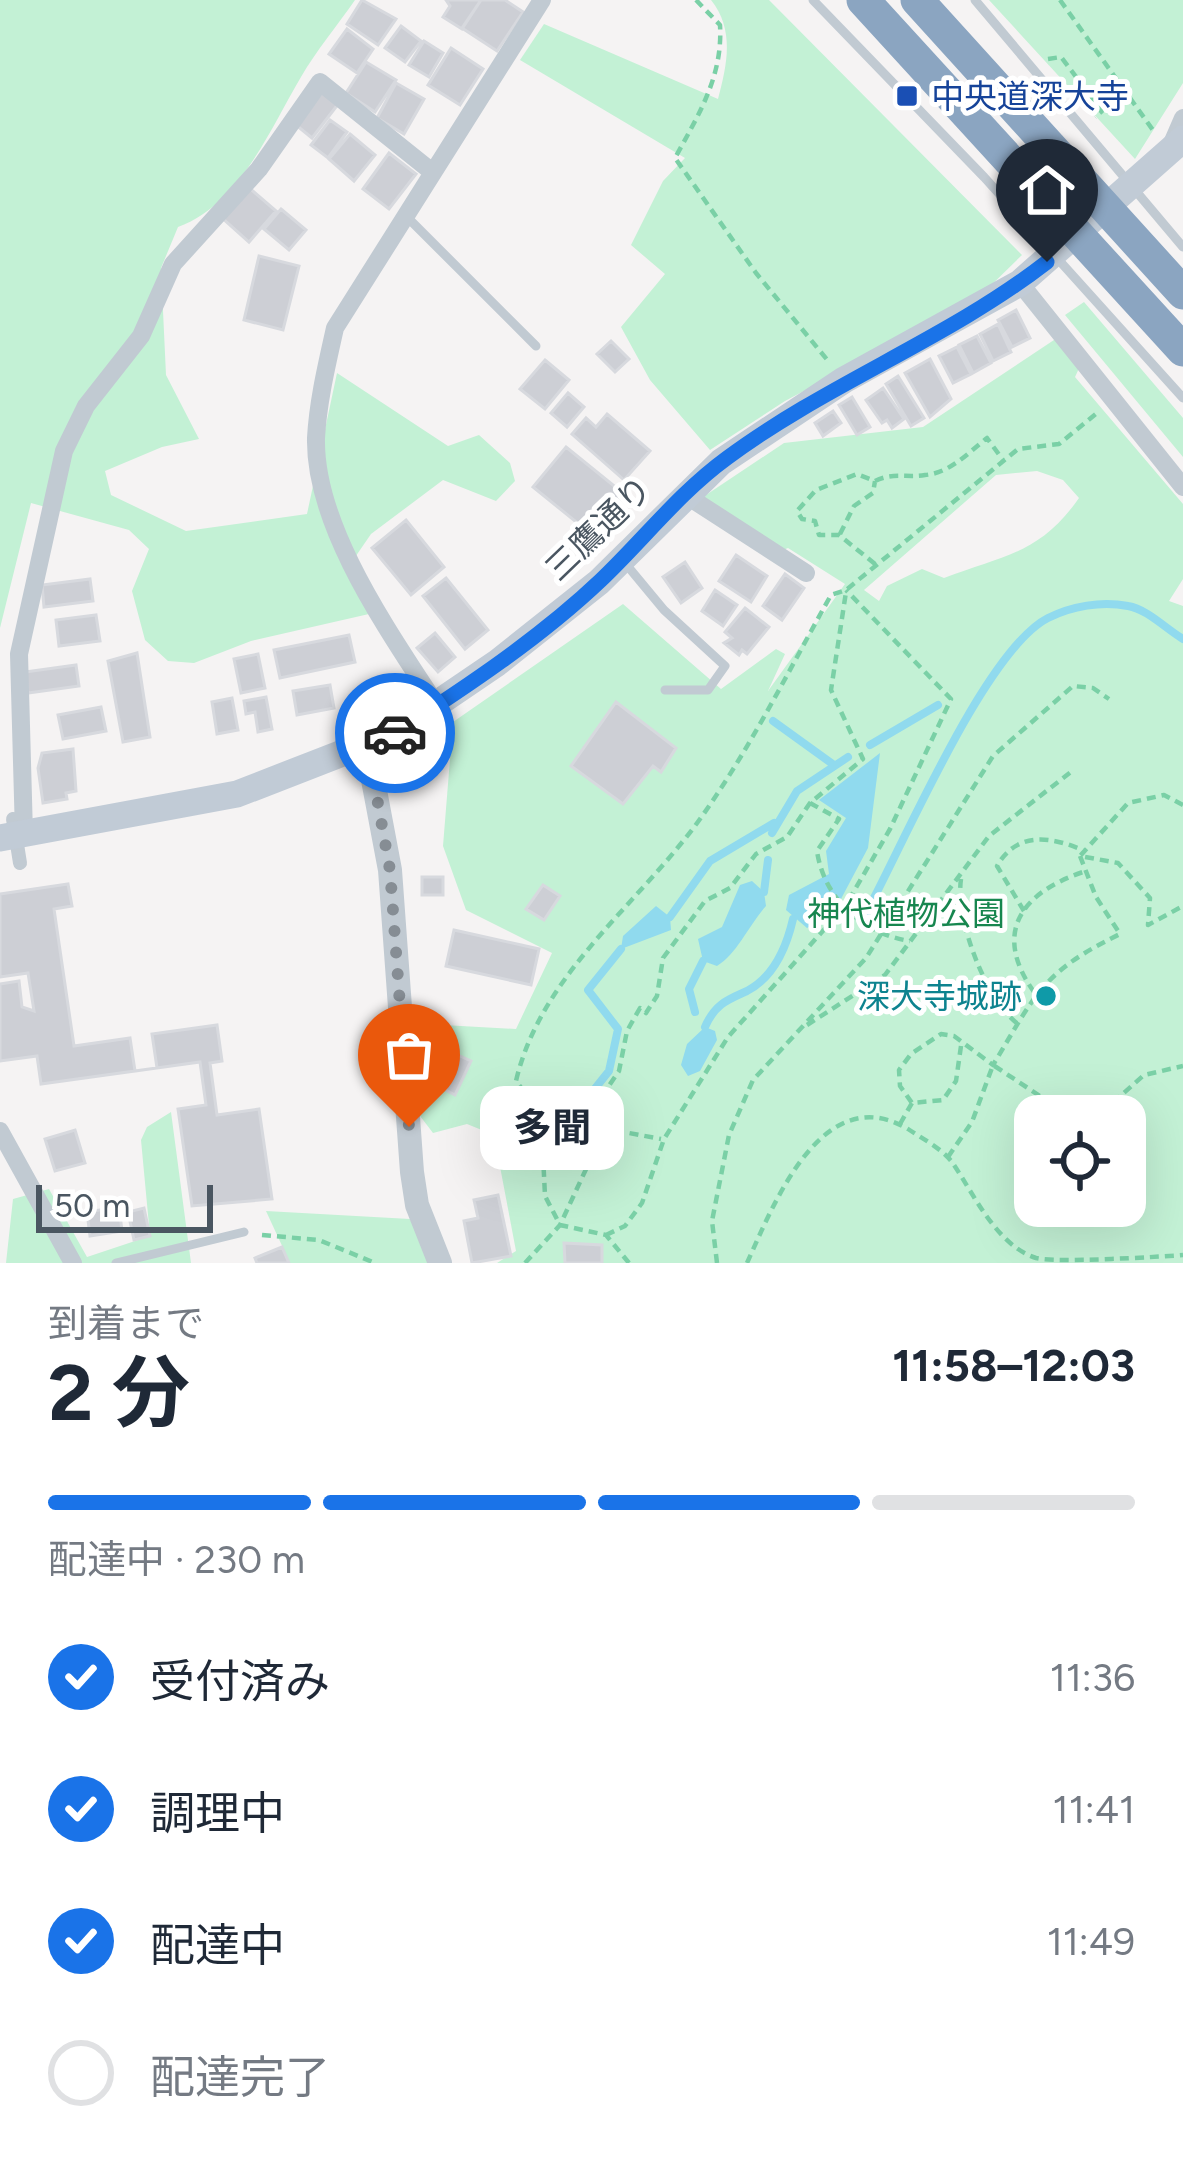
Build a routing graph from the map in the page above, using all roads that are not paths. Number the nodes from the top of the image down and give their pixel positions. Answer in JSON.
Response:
{"nodes":[{"id":1,"x":542,"y":0,"type":"edge"},
{"id":2,"x":813,"y":0,"type":"edge"},
{"id":3,"x":863,"y":0,"type":"edge"},
{"id":4,"x":917,"y":0,"type":"edge"},
{"id":5,"x":976,"y":0,"type":"edge"},
{"id":6,"x":1183,"y":118,"type":"edge"},
{"id":7,"x":1176,"y":145,"type":"edge"},
{"id":8,"x":997,"y":165,"type":"junction"},
{"id":9,"x":431,"y":171,"type":"junction"},
{"id":10,"x":405,"y":215,"type":"junction"},
{"id":11,"x":1173,"y":251,"type":"edge"},
{"id":12,"x":1020,"y":283,"type":"junction"},
{"id":13,"x":1183,"y":293,"type":"edge"},
{"id":14,"x":1117,"y":298,"type":"junction"},
{"id":15,"x":536,"y":346,"type":"dead end"},
{"id":16,"x":1183,"y":350,"type":"edge"},
{"id":17,"x":1183,"y":398,"type":"edge"},
{"id":18,"x":1183,"y":487,"type":"edge"},
{"id":19,"x":684,"y":494,"type":"junction"},
{"id":20,"x":622,"y":558,"type":"junction"},
{"id":21,"x":806,"y":573,"type":"dead end"},
{"id":22,"x":665,"y":690,"type":"dead end"},
{"id":23,"x":437,"y":706,"type":"junction"},
{"id":24,"x":368,"y":748,"type":"junction"},
{"id":25,"x":12,"y":831,"type":"edge"},
{"id":26,"x":20,"y":862,"type":"dead end"},
{"id":27,"x":0,"y":1131,"type":"edge"},
{"id":28,"x":244,"y":1232,"type":"road end"},
{"id":29,"x":73,"y":1263,"type":"edge"},
{"id":30,"x":116,"y":1263,"type":"edge"},
{"id":31,"x":440,"y":1263,"type":"edge"}],
"edges":[{"from":1,"to":9,"type":"street"},
{"from":2,"to":8,"type":"lane"},
{"from":3,"to":8,"type":"highway"},
{"from":4,"to":11,"type":"highway"},
{"from":5,"to":11,"type":"lane"},
{"from":6,"to":7,"type":"street"},
{"from":7,"to":12,"type":"main road","name":"三鷹通り"},
{"from":8,"to":14,"type":"highway"},
{"from":9,"to":10,"type":"street"},
{"from":9,"to":25,"type":"street"},
{"from":10,"to":15,"type":"lane"},
{"from":10,"to":23,"type":"street"},
{"from":11,"to":13,"type":"highway"},
{"from":12,"to":18,"type":"street"},
{"from":12,"to":19,"type":"main road","name":"三鷹通り"},
{"from":14,"to":16,"type":"highway"},
{"from":14,"to":17,"type":"lane"},
{"from":19,"to":20,"type":"main road","name":"三鷹通り"},
{"from":19,"to":21,"type":"street"},
{"from":20,"to":22,"type":"lane"},
{"from":20,"to":23,"type":"main road","name":"三鷹通り"},
{"from":23,"to":24,"type":"main road","name":"三鷹通り"},
{"from":24,"to":25,"type":"main road","name":"三鷹通り"},
{"from":24,"to":31,"type":"street"},
{"from":25,"to":26,"type":"street"},
{"from":27,"to":29,"type":"street"},
{"from":28,"to":30,"type":"lane"}]}
